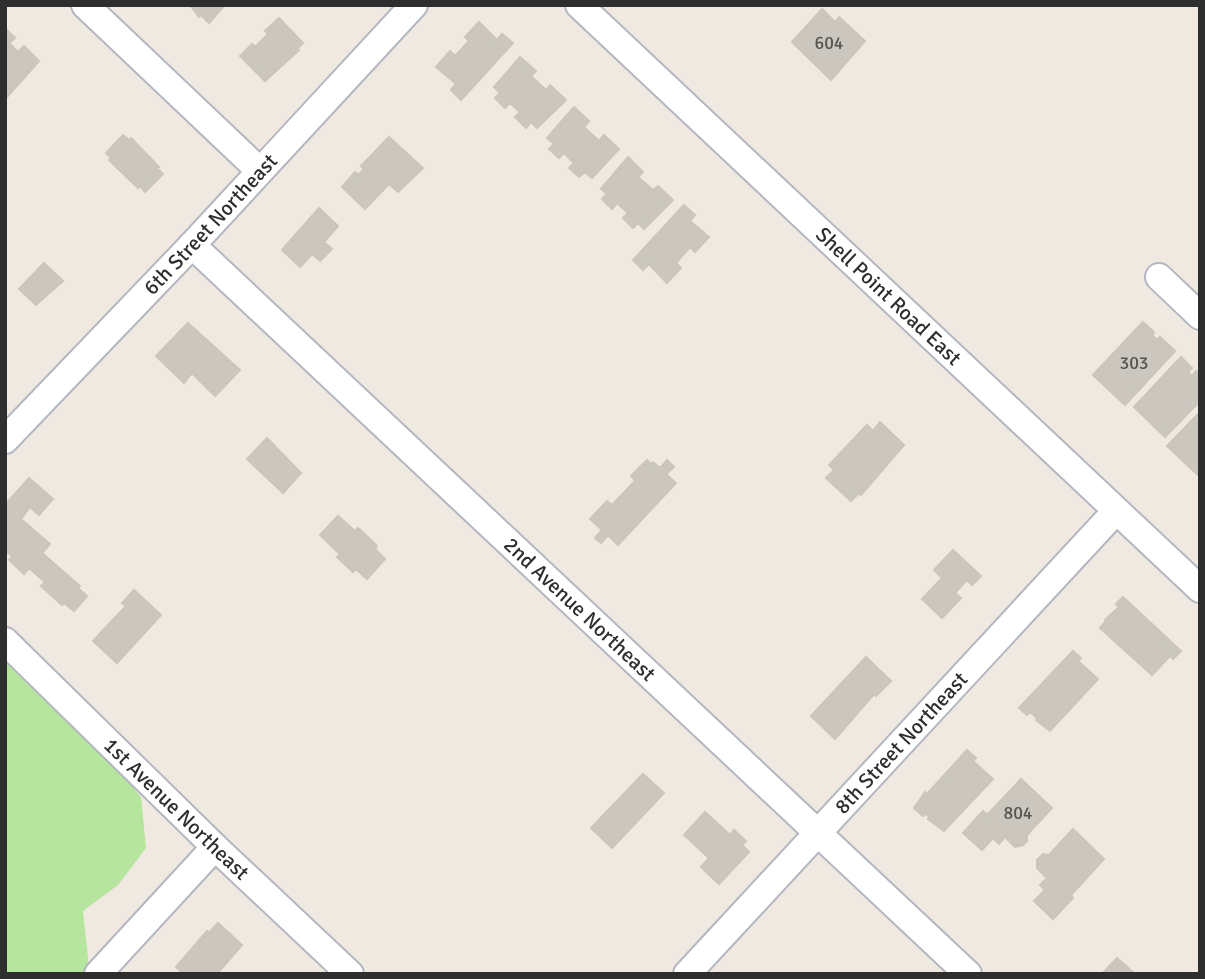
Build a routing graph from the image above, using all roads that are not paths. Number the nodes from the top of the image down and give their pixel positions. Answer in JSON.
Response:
{"nodes":[{"id":1,"x":85,"y":5,"type":"edge"},
{"id":2,"x":414,"y":5,"type":"edge"},
{"id":3,"x":579,"y":5,"type":"edge"},
{"id":4,"x":260,"y":171,"type":"junction"},
{"id":5,"x":192,"y":245,"type":"junction"},
{"id":6,"x":1159,"y":277,"type":"dead end"},
{"id":7,"x":1200,"y":316,"type":"edge"},
{"id":8,"x":5,"y":440,"type":"edge"},
{"id":9,"x":1116,"y":511,"type":"junction"},
{"id":10,"x":1200,"y":589,"type":"edge"},
{"id":11,"x":5,"y":641,"type":"edge"},
{"id":12,"x":818,"y":833,"type":"junction"},
{"id":13,"x":215,"y":847,"type":"junction"},
{"id":14,"x":98,"y":974,"type":"edge"},
{"id":15,"x":350,"y":974,"type":"edge"},
{"id":16,"x":687,"y":974,"type":"edge"},
{"id":17,"x":968,"y":974,"type":"edge"}],
"edges":[{"from":1,"to":4,"type":"street"},
{"from":2,"to":4,"type":"street","name":"6th Street Northeast"},
{"from":3,"to":9,"type":"street","name":"Shell Point Road East"},
{"from":4,"to":5,"type":"street","name":"6th Street Northeast"},
{"from":5,"to":8,"type":"street","name":"6th Street Northeast"},
{"from":5,"to":12,"type":"street","name":"2nd Avenue Northeast"},
{"from":6,"to":7,"type":"street"},
{"from":9,"to":10,"type":"street","name":"Shell Point Road East"},
{"from":9,"to":12,"type":"street","name":"8th Street Northeast"},
{"from":11,"to":13,"type":"street","name":"1st Avenue Northeast"},
{"from":12,"to":16,"type":"street","name":"8th Street Northeast"},
{"from":12,"to":17,"type":"street","name":"2nd Avenue Northeast"},
{"from":13,"to":14,"type":"street"},
{"from":13,"to":15,"type":"street","name":"1st Avenue Northeast"}]}
